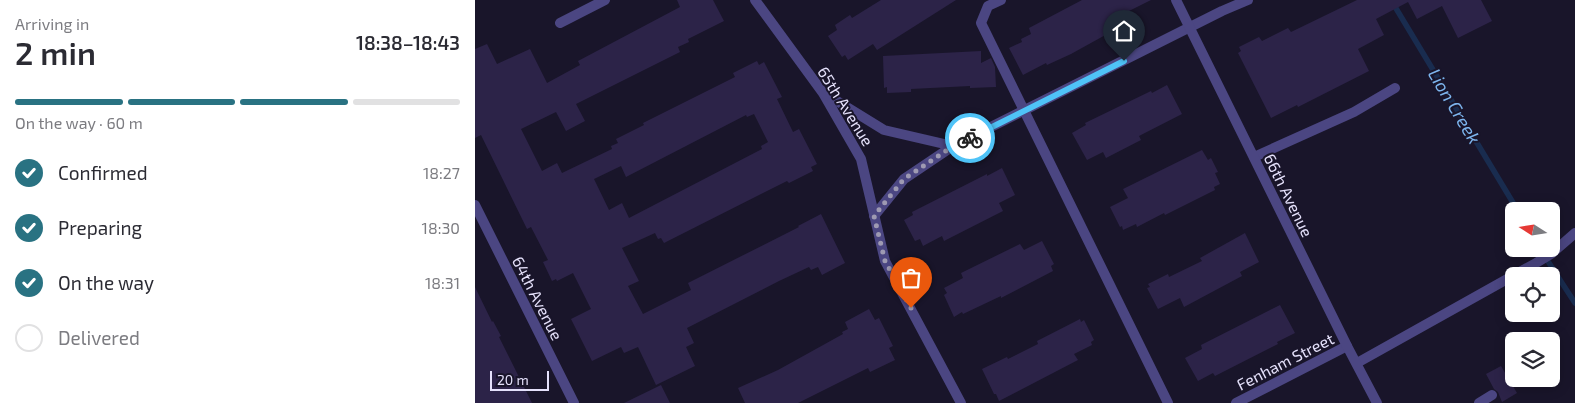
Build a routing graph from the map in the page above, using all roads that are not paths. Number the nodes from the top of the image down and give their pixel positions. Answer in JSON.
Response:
{"nodes":[{"id":1,"x":605,"y":0,"type":"edge"},
{"id":2,"x":755,"y":0,"type":"edge"},
{"id":3,"x":1001,"y":0,"type":"edge"},
{"id":4,"x":1176,"y":0,"type":"edge"},
{"id":5,"x":1248,"y":0,"type":"edge"},
{"id":6,"x":560,"y":24,"type":"dead end"},
{"id":7,"x":1190,"y":28,"type":"junction"},
{"id":8,"x":1395,"y":88,"type":"dead end"},
{"id":9,"x":823,"y":93,"type":"junction"},
{"id":10,"x":1025,"y":110,"type":"junction"},
{"id":11,"x":953,"y":146,"type":"junction"},
{"id":12,"x":1254,"y":157,"type":"junction"},
{"id":13,"x":475,"y":206,"type":"edge"},
{"id":14,"x":874,"y":216,"type":"junction"},
{"id":15,"x":1575,"y":233,"type":"edge"},
{"id":16,"x":1347,"y":346,"type":"junction"},
{"id":17,"x":1357,"y":363,"type":"junction"},
{"id":18,"x":1492,"y":395,"type":"dead end"},
{"id":19,"x":574,"y":403,"type":"edge"},
{"id":20,"x":961,"y":403,"type":"edge"},
{"id":21,"x":1168,"y":403,"type":"edge"},
{"id":22,"x":1236,"y":403,"type":"edge"},
{"id":23,"x":1377,"y":403,"type":"edge"},
{"id":24,"x":1479,"y":403,"type":"edge"}],
"edges":[{"from":1,"to":6,"type":"street"},
{"from":2,"to":9,"type":"street","name":"65th Avenue"},
{"from":3,"to":10,"type":"street"},
{"from":4,"to":7,"type":"street","name":"66th Avenue"},
{"from":5,"to":7,"type":"street"},
{"from":7,"to":10,"type":"street"},
{"from":7,"to":12,"type":"street","name":"66th Avenue"},
{"from":8,"to":12,"type":"street"},
{"from":9,"to":11,"type":"street"},
{"from":9,"to":14,"type":"street","name":"65th Avenue"},
{"from":10,"to":11,"type":"street"},
{"from":10,"to":21,"type":"street"},
{"from":11,"to":14,"type":"street"},
{"from":12,"to":16,"type":"street","name":"66th Avenue"},
{"from":13,"to":19,"type":"street","name":"64th Avenue"},
{"from":14,"to":20,"type":"street","name":"65th Avenue"},
{"from":15,"to":17,"type":"street"},
{"from":16,"to":17,"type":"street","name":"66th Avenue"},
{"from":16,"to":22,"type":"street","name":"Fenham Street"},
{"from":17,"to":23,"type":"street","name":"66th Avenue"},
{"from":18,"to":24,"type":"street"}]}
